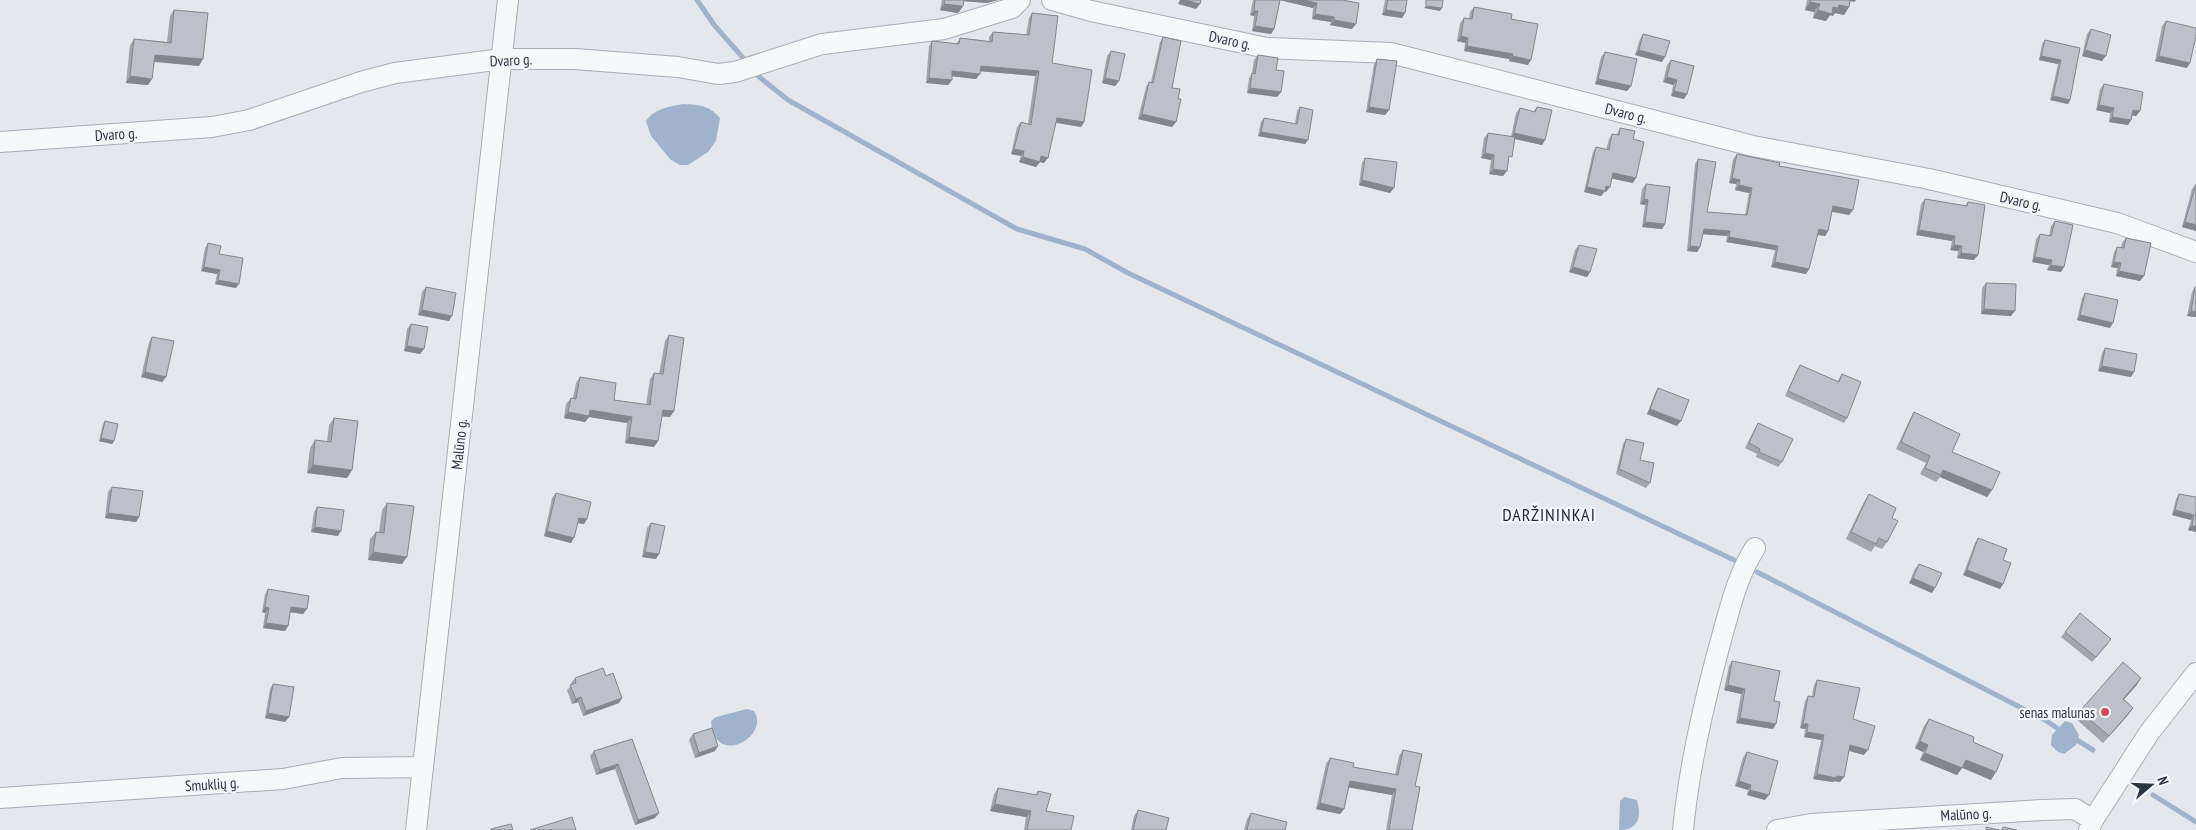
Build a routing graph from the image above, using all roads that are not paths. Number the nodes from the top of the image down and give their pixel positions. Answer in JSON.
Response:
{"nodes":[{"id":1,"x":508,"y":0,"type":"edge"},
{"id":2,"x":1020,"y":0,"type":"edge"},
{"id":3,"x":1052,"y":0,"type":"edge"},
{"id":4,"x":502,"y":59,"type":"junction"},
{"id":5,"x":0,"y":142,"type":"edge"},
{"id":6,"x":2196,"y":252,"type":"edge"},
{"id":7,"x":1755,"y":548,"type":"dead end"},
{"id":8,"x":2196,"y":674,"type":"edge"},
{"id":9,"x":423,"y":766,"type":"junction"},
{"id":10,"x":0,"y":798,"type":"edge"},
{"id":11,"x":2091,"y":825,"type":"edge"},
{"id":12,"x":416,"y":830,"type":"edge"},
{"id":13,"x":1683,"y":830,"type":"edge"},
{"id":14,"x":1778,"y":830,"type":"edge"}],
"edges":[{"from":1,"to":4,"type":"street","name":"Malūno g."},
{"from":2,"to":4,"type":"street","name":"Dvaro g."},
{"from":3,"to":6,"type":"street","name":"Dvaro g."},
{"from":4,"to":5,"type":"street","name":"Dvaro g."},
{"from":4,"to":9,"type":"street","name":"Malūno g."},
{"from":7,"to":13,"type":"street"},
{"from":8,"to":11,"type":"street"},
{"from":9,"to":10,"type":"street","name":"Smuklių g."},
{"from":9,"to":12,"type":"street","name":"Malūno g."},
{"from":11,"to":14,"type":"street","name":"Malūno g."}]}
